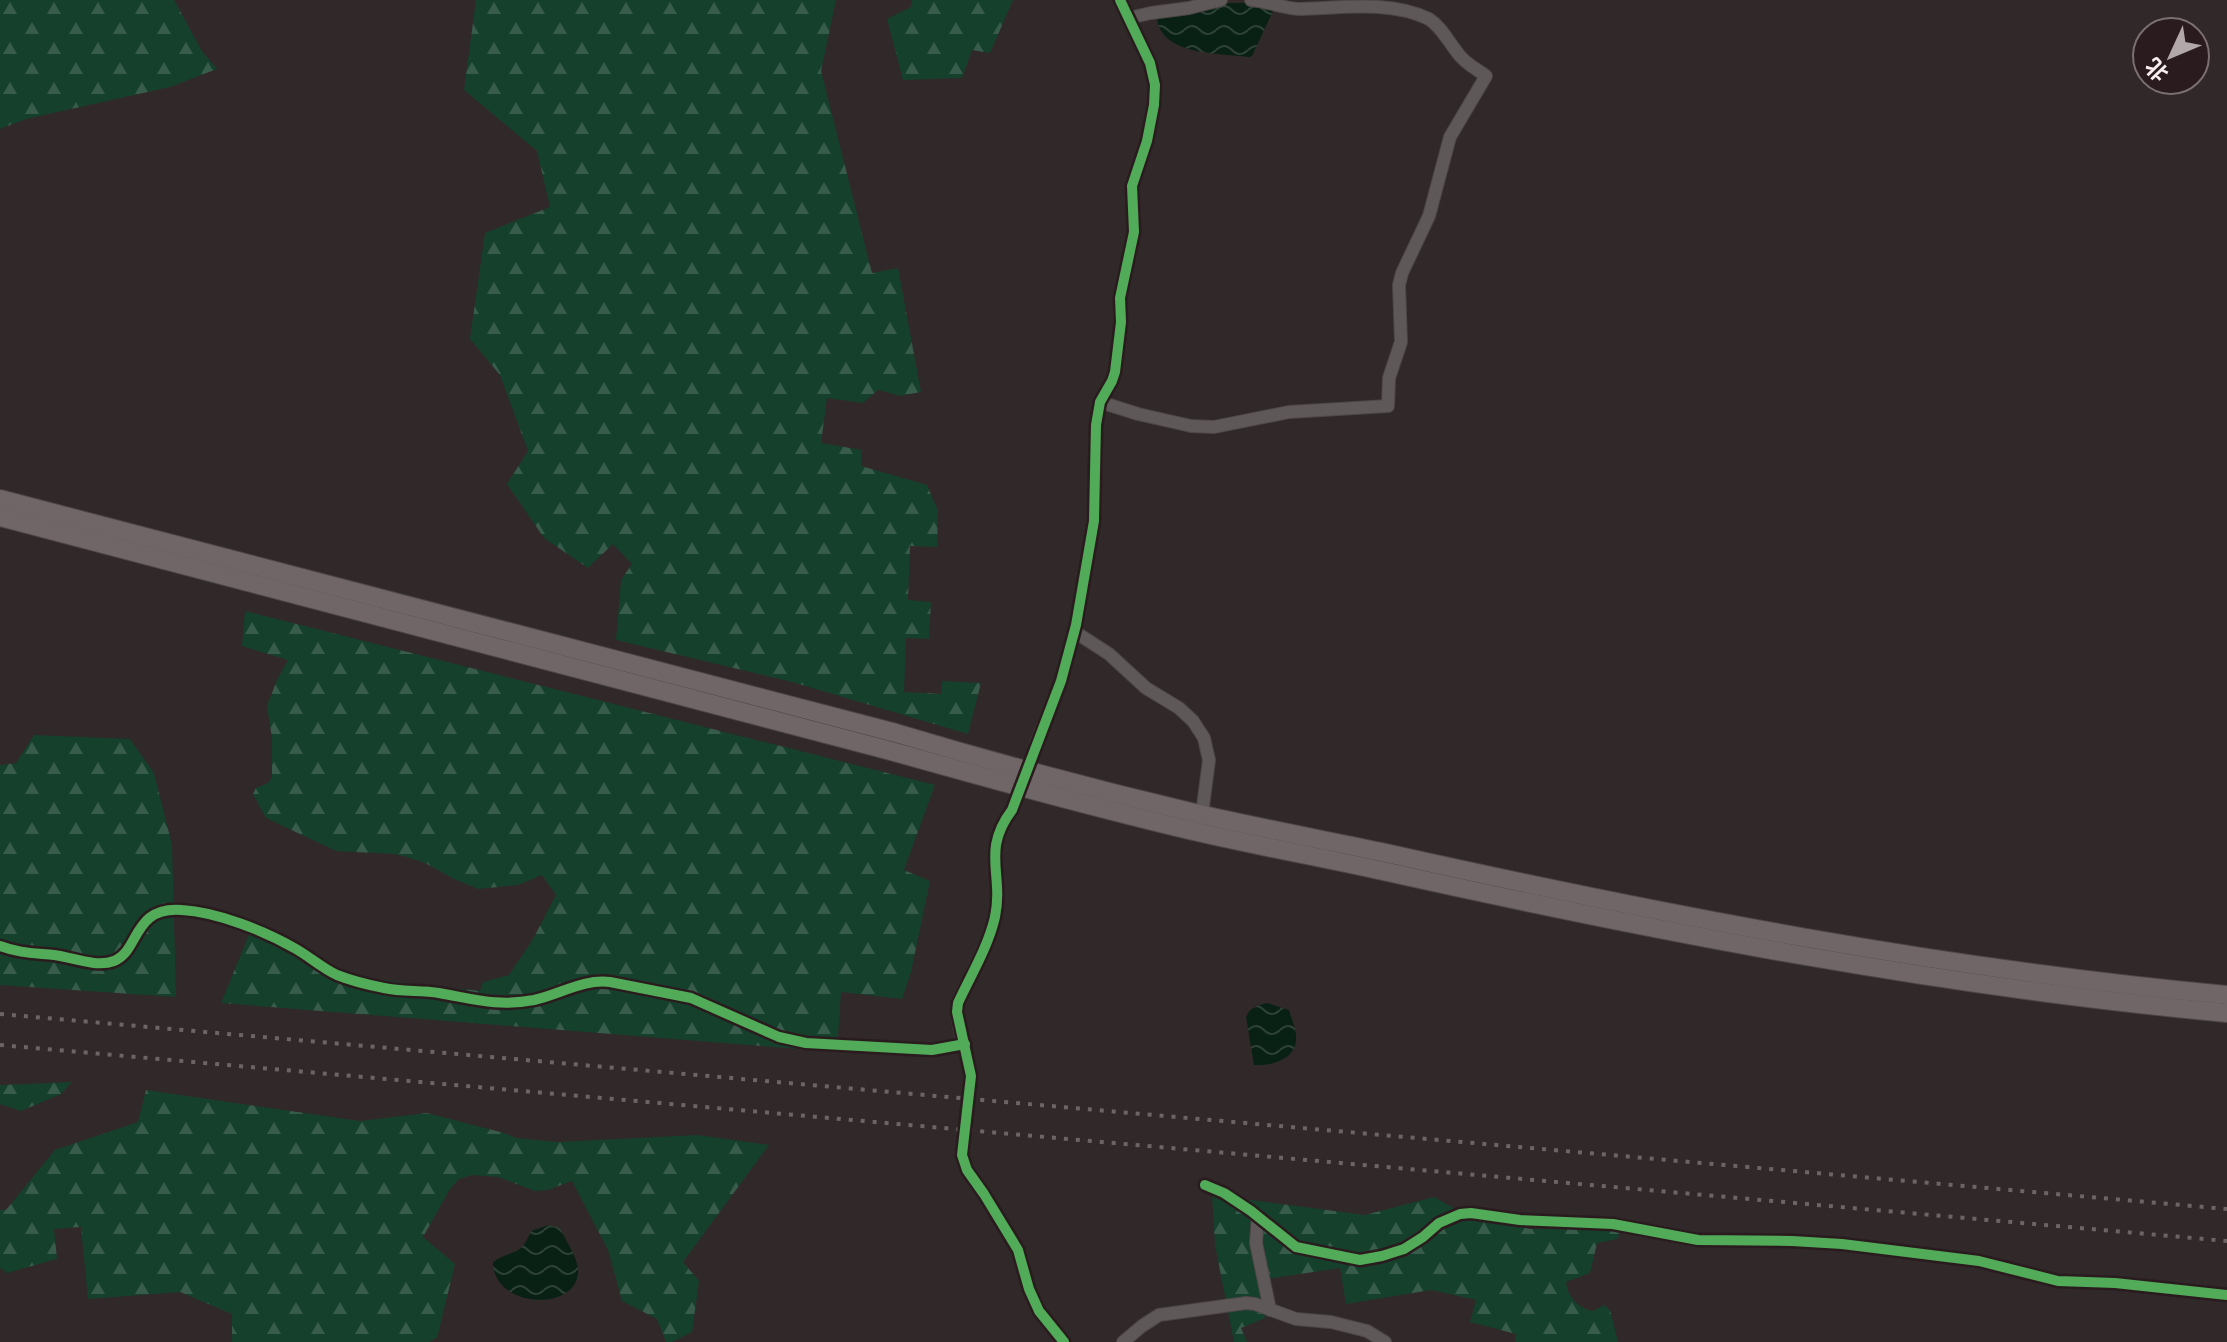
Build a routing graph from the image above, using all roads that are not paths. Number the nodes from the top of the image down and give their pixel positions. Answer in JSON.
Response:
{"nodes":[{"id":1,"x":1120,"y":0,"type":"edge"},
{"id":2,"x":1221,"y":0,"type":"edge"},
{"id":3,"x":1251,"y":0,"type":"edge"},
{"id":4,"x":1129,"y":18,"type":"junction"},
{"id":5,"x":1100,"y":402,"type":"junction"},
{"id":6,"x":0,"y":499,"type":"edge"},
{"id":7,"x":0,"y":517,"type":"edge"},
{"id":8,"x":1075,"y":632,"type":"junction"},
{"id":9,"x":1036,"y":744,"type":"tunnel mouth"},
{"id":10,"x":1012,"y":810,"type":"tunnel mouth"},
{"id":11,"x":1202,"y":814,"type":"junction"},
{"id":12,"x":0,"y":946,"type":"edge"},
{"id":13,"x":2227,"y":995,"type":"edge"},
{"id":14,"x":2227,"y":1013,"type":"edge"},
{"id":15,"x":965,"y":1044,"type":"junction"},
{"id":16,"x":971,"y":1081,"type":"tunnel mouth"},
{"id":17,"x":962,"y":1155,"type":"tunnel mouth"},
{"id":18,"x":1205,"y":1185,"type":"dead end"},
{"id":19,"x":1258,"y":1216,"type":"junction"},
{"id":20,"x":2227,"y":1295,"type":"edge"},
{"id":21,"x":1270,"y":1310,"type":"junction"},
{"id":22,"x":1064,"y":1342,"type":"edge"},
{"id":23,"x":1123,"y":1342,"type":"edge"},
{"id":24,"x":1385,"y":1342,"type":"edge"}],
"edges":[{"from":1,"to":4,"type":"street"},
{"from":2,"to":4,"type":"street"},
{"from":3,"to":5,"type":"street"},
{"from":4,"to":5,"type":"street"},
{"from":5,"to":8,"type":"street"},
{"from":6,"to":11,"type":"main road"},
{"from":7,"to":14,"type":"main road"},
{"from":8,"to":9,"type":"street"},
{"from":8,"to":11,"type":"street"},
{"from":10,"to":15,"type":"street"},
{"from":11,"to":13,"type":"main road"},
{"from":12,"to":15,"type":"street"},
{"from":15,"to":16,"type":"street"},
{"from":17,"to":22,"type":"street"},
{"from":18,"to":19,"type":"street"},
{"from":19,"to":20,"type":"street"},
{"from":19,"to":21,"type":"street"},
{"from":21,"to":23,"type":"street"},
{"from":21,"to":24,"type":"street"}]}
